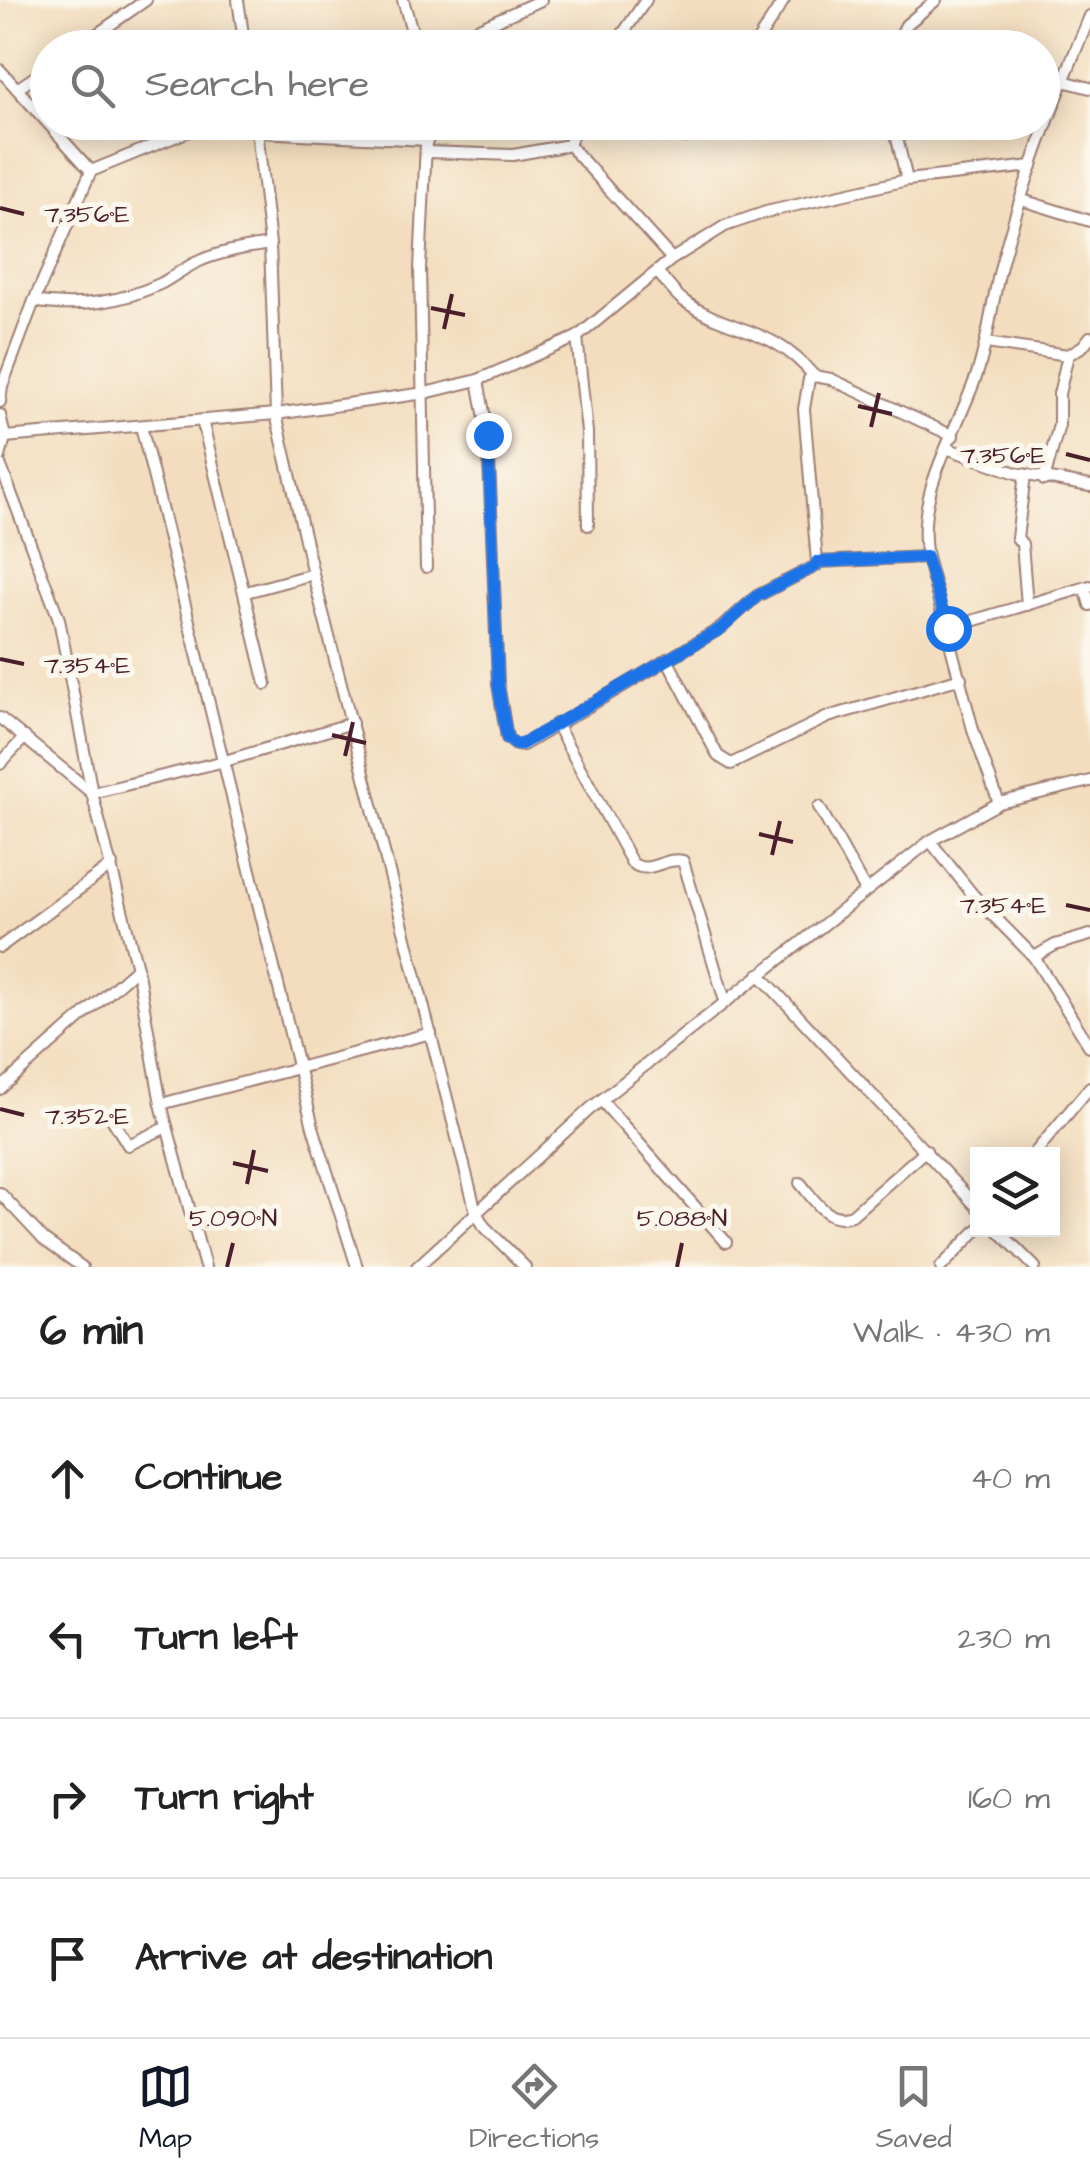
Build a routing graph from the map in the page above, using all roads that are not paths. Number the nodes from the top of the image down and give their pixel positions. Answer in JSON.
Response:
{"nodes":[{"id":1,"x":146,"y":0,"type":"edge"},
{"id":2,"x":238,"y":0,"type":"edge"},
{"id":3,"x":402,"y":0,"type":"edge"},
{"id":4,"x":542,"y":0,"type":"edge"},
{"id":5,"x":646,"y":0,"type":"edge"},
{"id":6,"x":784,"y":0,"type":"edge"},
{"id":7,"x":936,"y":0,"type":"edge"},
{"id":8,"x":1090,"y":16,"type":"edge"},
{"id":9,"x":103,"y":30,"type":"edge"},
{"id":10,"x":242,"y":30,"type":"edge"},
{"id":11,"x":411,"y":30,"type":"edge"},
{"id":12,"x":475,"y":30,"type":"edge"},
{"id":13,"x":625,"y":30,"type":"edge"},
{"id":14,"x":765,"y":30,"type":"edge"},
{"id":15,"x":903,"y":30,"type":"edge"},
{"id":16,"x":0,"y":70,"type":"edge"},
{"id":17,"x":30,"y":80,"type":"edge"},
{"id":18,"x":1063,"y":81,"type":"junction"},
{"id":19,"x":1090,"y":88,"type":"edge"},
{"id":20,"x":16,"y":89,"type":"junction"},
{"id":21,"x":1060,"y":89,"type":"edge"},
{"id":22,"x":30,"y":104,"type":"edge"},
{"id":23,"x":63,"y":140,"type":"edge"},
{"id":24,"x":167,"y":140,"type":"edge"},
{"id":25,"x":258,"y":140,"type":"edge"},
{"id":26,"x":374,"y":140,"type":"edge"},
{"id":27,"x":428,"y":140,"type":"edge"},
{"id":28,"x":571,"y":140,"type":"edge"},
{"id":29,"x":897,"y":140,"type":"edge"},
{"id":30,"x":1041,"y":140,"type":"edge"},
{"id":31,"x":569,"y":145,"type":"junction"},
{"id":32,"x":428,"y":146,"type":"junction"},
{"id":33,"x":1032,"y":166,"type":"junction"},
{"id":34,"x":91,"y":171,"type":"junction"},
{"id":35,"x":907,"y":180,"type":"junction"},
{"id":36,"x":1022,"y":200,"type":"junction"},
{"id":37,"x":1090,"y":221,"type":"edge"},
{"id":38,"x":270,"y":244,"type":"junction"},
{"id":39,"x":672,"y":259,"type":"junction"},
{"id":40,"x":658,"y":272,"type":"junction"},
{"id":41,"x":34,"y":300,"type":"junction"},
{"id":42,"x":577,"y":337,"type":"junction"},
{"id":43,"x":1090,"y":337,"type":"edge"},
{"id":44,"x":986,"y":343,"type":"junction"},
{"id":45,"x":1068,"y":354,"type":"junction"},
{"id":46,"x":814,"y":376,"type":"junction"},
{"id":47,"x":478,"y":380,"type":"junction"},
{"id":48,"x":425,"y":392,"type":"junction"},
{"id":49,"x":0,"y":402,"type":"edge"},
{"id":50,"x":276,"y":414,"type":"junction"},
{"id":51,"x":0,"y":416,"type":"edge"},
{"id":52,"x":202,"y":420,"type":"junction"},
{"id":53,"x":141,"y":426,"type":"junction"},
{"id":54,"x":2,"y":436,"type":"edge"},
{"id":55,"x":953,"y":436,"type":"junction"},
{"id":56,"x":946,"y":448,"type":"junction"},
{"id":57,"x":0,"y":461,"type":"edge"},
{"id":58,"x":1025,"y":475,"type":"junction"},
{"id":59,"x":1044,"y":480,"type":"junction"},
{"id":60,"x":1090,"y":486,"type":"edge"},
{"id":61,"x":588,"y":525,"type":"dead end"},
{"id":62,"x":926,"y":557,"type":"junction"},
{"id":63,"x":817,"y":562,"type":"junction"},
{"id":64,"x":426,"y":567,"type":"dead end"},
{"id":65,"x":313,"y":574,"type":"junction"},
{"id":66,"x":1088,"y":587,"type":"edge"},
{"id":67,"x":246,"y":592,"type":"junction"},
{"id":68,"x":1028,"y":604,"type":"junction"},
{"id":69,"x":1090,"y":605,"type":"edge"},
{"id":70,"x":948,"y":628,"type":"junction"},
{"id":71,"x":667,"y":659,"type":"junction"},
{"id":72,"x":961,"y":678,"type":"junction"},
{"id":73,"x":266,"y":684,"type":"dead end"},
{"id":74,"x":0,"y":718,"type":"edge"},
{"id":75,"x":352,"y":723,"type":"junction"},
{"id":76,"x":556,"y":724,"type":"junction"},
{"id":77,"x":24,"y":737,"type":"junction"},
{"id":78,"x":225,"y":760,"type":"junction"},
{"id":79,"x":0,"y":764,"type":"edge"},
{"id":80,"x":1090,"y":780,"type":"edge"},
{"id":81,"x":92,"y":793,"type":"junction"},
{"id":82,"x":999,"y":802,"type":"junction"},
{"id":83,"x":820,"y":806,"type":"dead end"},
{"id":84,"x":930,"y":841,"type":"junction"},
{"id":85,"x":112,"y":864,"type":"junction"},
{"id":86,"x":866,"y":891,"type":"junction"},
{"id":87,"x":1090,"y":935,"type":"edge"},
{"id":88,"x":0,"y":947,"type":"edge"},
{"id":89,"x":1034,"y":957,"type":"junction"},
{"id":90,"x":136,"y":968,"type":"junction"},
{"id":91,"x":759,"y":974,"type":"junction"},
{"id":92,"x":725,"y":1001,"type":"junction"},
{"id":93,"x":431,"y":1032,"type":"junction"},
{"id":94,"x":1090,"y":1047,"type":"edge"},
{"id":95,"x":300,"y":1067,"type":"junction"},
{"id":96,"x":1090,"y":1088,"type":"edge"},
{"id":97,"x":0,"y":1090,"type":"edge"},
{"id":98,"x":601,"y":1100,"type":"junction"},
{"id":99,"x":161,"y":1104,"type":"junction"},
{"id":100,"x":112,"y":1119,"type":"dead end"},
{"id":101,"x":168,"y":1127,"type":"junction"},
{"id":102,"x":1040,"y":1147,"type":"edge"},
{"id":103,"x":926,"y":1150,"type":"junction"},
{"id":104,"x":800,"y":1183,"type":"dead end"},
{"id":105,"x":0,"y":1194,"type":"edge"},
{"id":106,"x":970,"y":1199,"type":"edge"},
{"id":107,"x":476,"y":1212,"type":"junction"},
{"id":108,"x":970,"y":1237,"type":"edge"},
{"id":109,"x":1005,"y":1237,"type":"edge"},
{"id":110,"x":726,"y":1242,"type":"dead end"},
{"id":111,"x":82,"y":1267,"type":"edge"},
{"id":112,"x":205,"y":1267,"type":"edge"},
{"id":113,"x":357,"y":1267,"type":"edge"},
{"id":114,"x":417,"y":1267,"type":"edge"},
{"id":115,"x":526,"y":1267,"type":"edge"},
{"id":116,"x":941,"y":1267,"type":"edge"},
{"id":117,"x":1035,"y":1267,"type":"edge"}],
"edges":[{"from":1,"to":9,"type":"street"},
{"from":2,"to":10,"type":"street"},
{"from":3,"to":11,"type":"street"},
{"from":4,"to":12,"type":"street"},
{"from":5,"to":13,"type":"street"},
{"from":6,"to":14,"type":"street"},
{"from":7,"to":15,"type":"street"},
{"from":8,"to":18,"type":"street"},
{"from":16,"to":20,"type":"street"},
{"from":17,"to":20,"type":"street"},
{"from":18,"to":19,"type":"street"},
{"from":18,"to":21,"type":"street"},
{"from":20,"to":22,"type":"street"},
{"from":23,"to":34,"type":"street"},
{"from":24,"to":34,"type":"street"},
{"from":25,"to":38,"type":"street"},
{"from":26,"to":32,"type":"street"},
{"from":27,"to":32,"type":"street"},
{"from":28,"to":31,"type":"street"},
{"from":29,"to":35,"type":"street"},
{"from":30,"to":33,"type":"street"},
{"from":31,"to":32,"type":"street"},
{"from":31,"to":39,"type":"street"},
{"from":32,"to":48,"type":"street"},
{"from":33,"to":35,"type":"street"},
{"from":33,"to":36,"type":"street"},
{"from":34,"to":41,"type":"street"},
{"from":35,"to":39,"type":"street"},
{"from":36,"to":37,"type":"street"},
{"from":36,"to":44,"type":"street"},
{"from":38,"to":41,"type":"street"},
{"from":38,"to":50,"type":"street"},
{"from":39,"to":40,"type":"street"},
{"from":40,"to":42,"type":"street"},
{"from":40,"to":46,"type":"street"},
{"from":41,"to":49,"type":"street"},
{"from":42,"to":47,"type":"street"},
{"from":42,"to":61,"type":"street"},
{"from":43,"to":45,"type":"street"},
{"from":44,"to":45,"type":"street"},
{"from":44,"to":55,"type":"street"},
{"from":45,"to":59,"type":"street"},
{"from":46,"to":55,"type":"street"},
{"from":46,"to":63,"type":"street"},
{"from":47,"to":48,"type":"street"},
{"from":47,"to":76,"type":"street"},
{"from":48,"to":50,"type":"street"},
{"from":48,"to":64,"type":"street"},
{"from":50,"to":52,"type":"street"},
{"from":50,"to":65,"type":"street"},
{"from":51,"to":54,"type":"street"},
{"from":52,"to":53,"type":"street"},
{"from":52,"to":67,"type":"street"},
{"from":53,"to":54,"type":"street"},
{"from":53,"to":78,"type":"street"},
{"from":54,"to":57,"type":"street"},
{"from":55,"to":56,"type":"street"},
{"from":56,"to":58,"type":"street"},
{"from":56,"to":62,"type":"street"},
{"from":57,"to":81,"type":"street"},
{"from":58,"to":59,"type":"street"},
{"from":58,"to":68,"type":"street"},
{"from":59,"to":60,"type":"street"},
{"from":62,"to":63,"type":"street"},
{"from":62,"to":70,"type":"street"},
{"from":63,"to":71,"type":"street"},
{"from":65,"to":67,"type":"street"},
{"from":65,"to":75,"type":"street"},
{"from":66,"to":68,"type":"street"},
{"from":66,"to":69,"type":"street"},
{"from":67,"to":73,"type":"street"},
{"from":68,"to":70,"type":"street"},
{"from":70,"to":72,"type":"street"},
{"from":71,"to":72,"type":"street"},
{"from":71,"to":76,"type":"street"},
{"from":72,"to":82,"type":"street"},
{"from":74,"to":77,"type":"street"},
{"from":75,"to":78,"type":"street"},
{"from":75,"to":93,"type":"street"},
{"from":76,"to":92,"type":"street"},
{"from":77,"to":79,"type":"street"},
{"from":77,"to":81,"type":"street"},
{"from":78,"to":81,"type":"street"},
{"from":78,"to":95,"type":"street"},
{"from":80,"to":82,"type":"street"},
{"from":81,"to":85,"type":"street"},
{"from":82,"to":84,"type":"street"},
{"from":83,"to":86,"type":"street"},
{"from":84,"to":86,"type":"street"},
{"from":84,"to":89,"type":"street"},
{"from":85,"to":88,"type":"street"},
{"from":85,"to":90,"type":"street"},
{"from":86,"to":91,"type":"street"},
{"from":87,"to":89,"type":"street"},
{"from":89,"to":94,"type":"street"},
{"from":90,"to":97,"type":"street"},
{"from":90,"to":99,"type":"street"},
{"from":91,"to":92,"type":"street"},
{"from":91,"to":103,"type":"street"},
{"from":92,"to":98,"type":"street"},
{"from":93,"to":95,"type":"street"},
{"from":93,"to":107,"type":"street"},
{"from":95,"to":99,"type":"street"},
{"from":95,"to":113,"type":"street"},
{"from":96,"to":102,"type":"street"},
{"from":98,"to":107,"type":"street"},
{"from":98,"to":110,"type":"street"},
{"from":99,"to":101,"type":"street"},
{"from":100,"to":101,"type":"street"},
{"from":101,"to":112,"type":"street"},
{"from":103,"to":104,"type":"street"},
{"from":103,"to":106,"type":"street"},
{"from":105,"to":111,"type":"street"},
{"from":107,"to":114,"type":"street"},
{"from":107,"to":115,"type":"street"},
{"from":108,"to":116,"type":"street"},
{"from":109,"to":117,"type":"street"}]}
